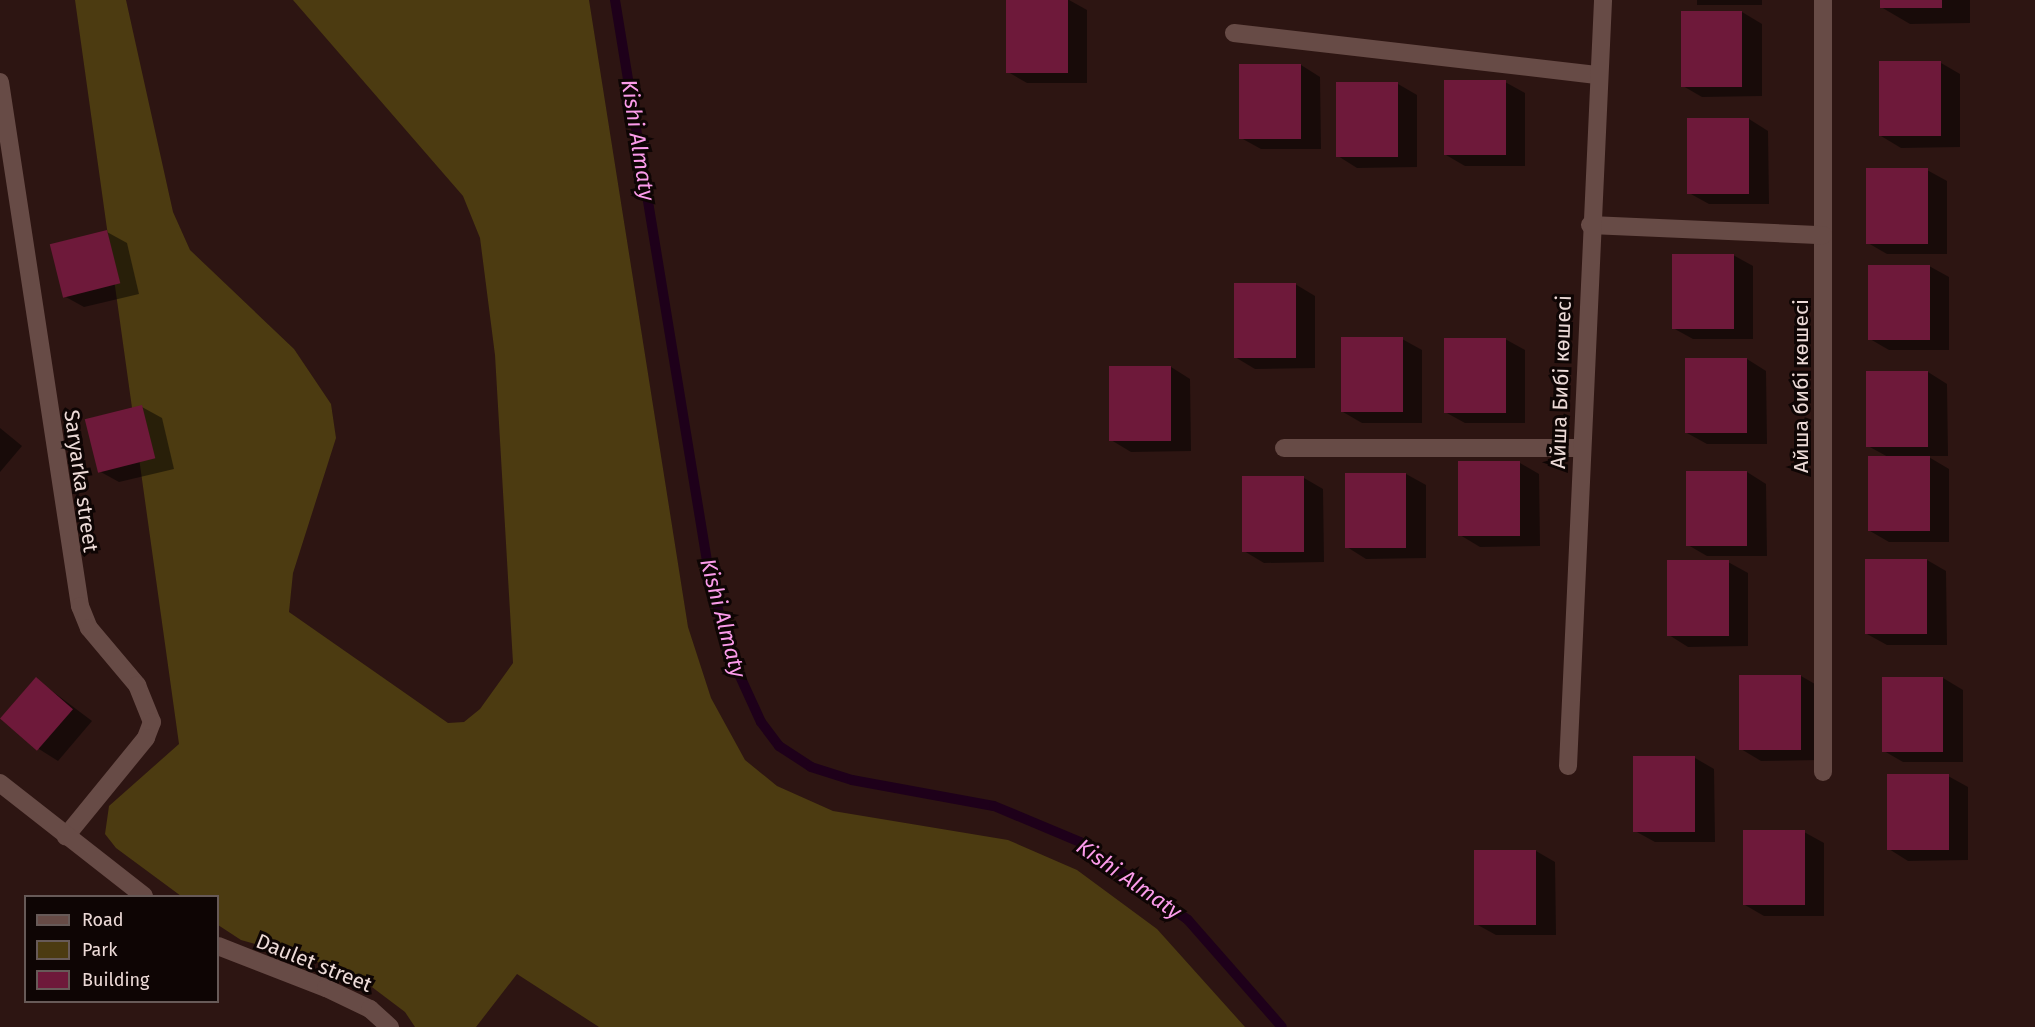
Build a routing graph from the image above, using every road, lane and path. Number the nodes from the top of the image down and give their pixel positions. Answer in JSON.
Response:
{"nodes":[{"id":1,"x":1603,"y":0,"type":"edge"},
{"id":2,"x":1823,"y":0,"type":"edge"},
{"id":3,"x":1234,"y":33,"type":"dead end"},
{"id":4,"x":1597,"y":75,"type":"junction"},
{"id":5,"x":0,"y":82,"type":"edge"},
{"id":6,"x":1590,"y":225,"type":"junction"},
{"id":7,"x":1823,"y":235,"type":"junction"},
{"id":8,"x":1284,"y":448,"type":"dead end"},
{"id":9,"x":1581,"y":448,"type":"junction"},
{"id":10,"x":1568,"y":766,"type":"dead end"},
{"id":11,"x":1823,"y":772,"type":"dead end"},
{"id":12,"x":0,"y":783,"type":"edge"},
{"id":13,"x":66,"y":836,"type":"junction"},
{"id":14,"x":141,"y":895,"type":"edge"},
{"id":15,"x":219,"y":946,"type":"edge"},
{"id":16,"x":390,"y":1027,"type":"edge"}],
"edges":[{"from":1,"to":4,"type":"street","name":"Айша Бибі көшесі"},
{"from":2,"to":7,"type":"street","name":"Айша бибі көшесі"},
{"from":3,"to":4,"type":"street"},
{"from":4,"to":6,"type":"street","name":"Айша Бибі көшесі"},
{"from":5,"to":13,"type":"street","name":"Saryarka street"},
{"from":6,"to":7,"type":"street"},
{"from":6,"to":9,"type":"street","name":"Айша Бибі көшесі"},
{"from":7,"to":11,"type":"street","name":"Айша бибі көшесі"},
{"from":8,"to":9,"type":"street"},
{"from":9,"to":10,"type":"street","name":"Айша Бибі көшесі"},
{"from":12,"to":13,"type":"street"},
{"from":13,"to":14,"type":"street"},
{"from":15,"to":16,"type":"street","name":"Daulet street"}]}
